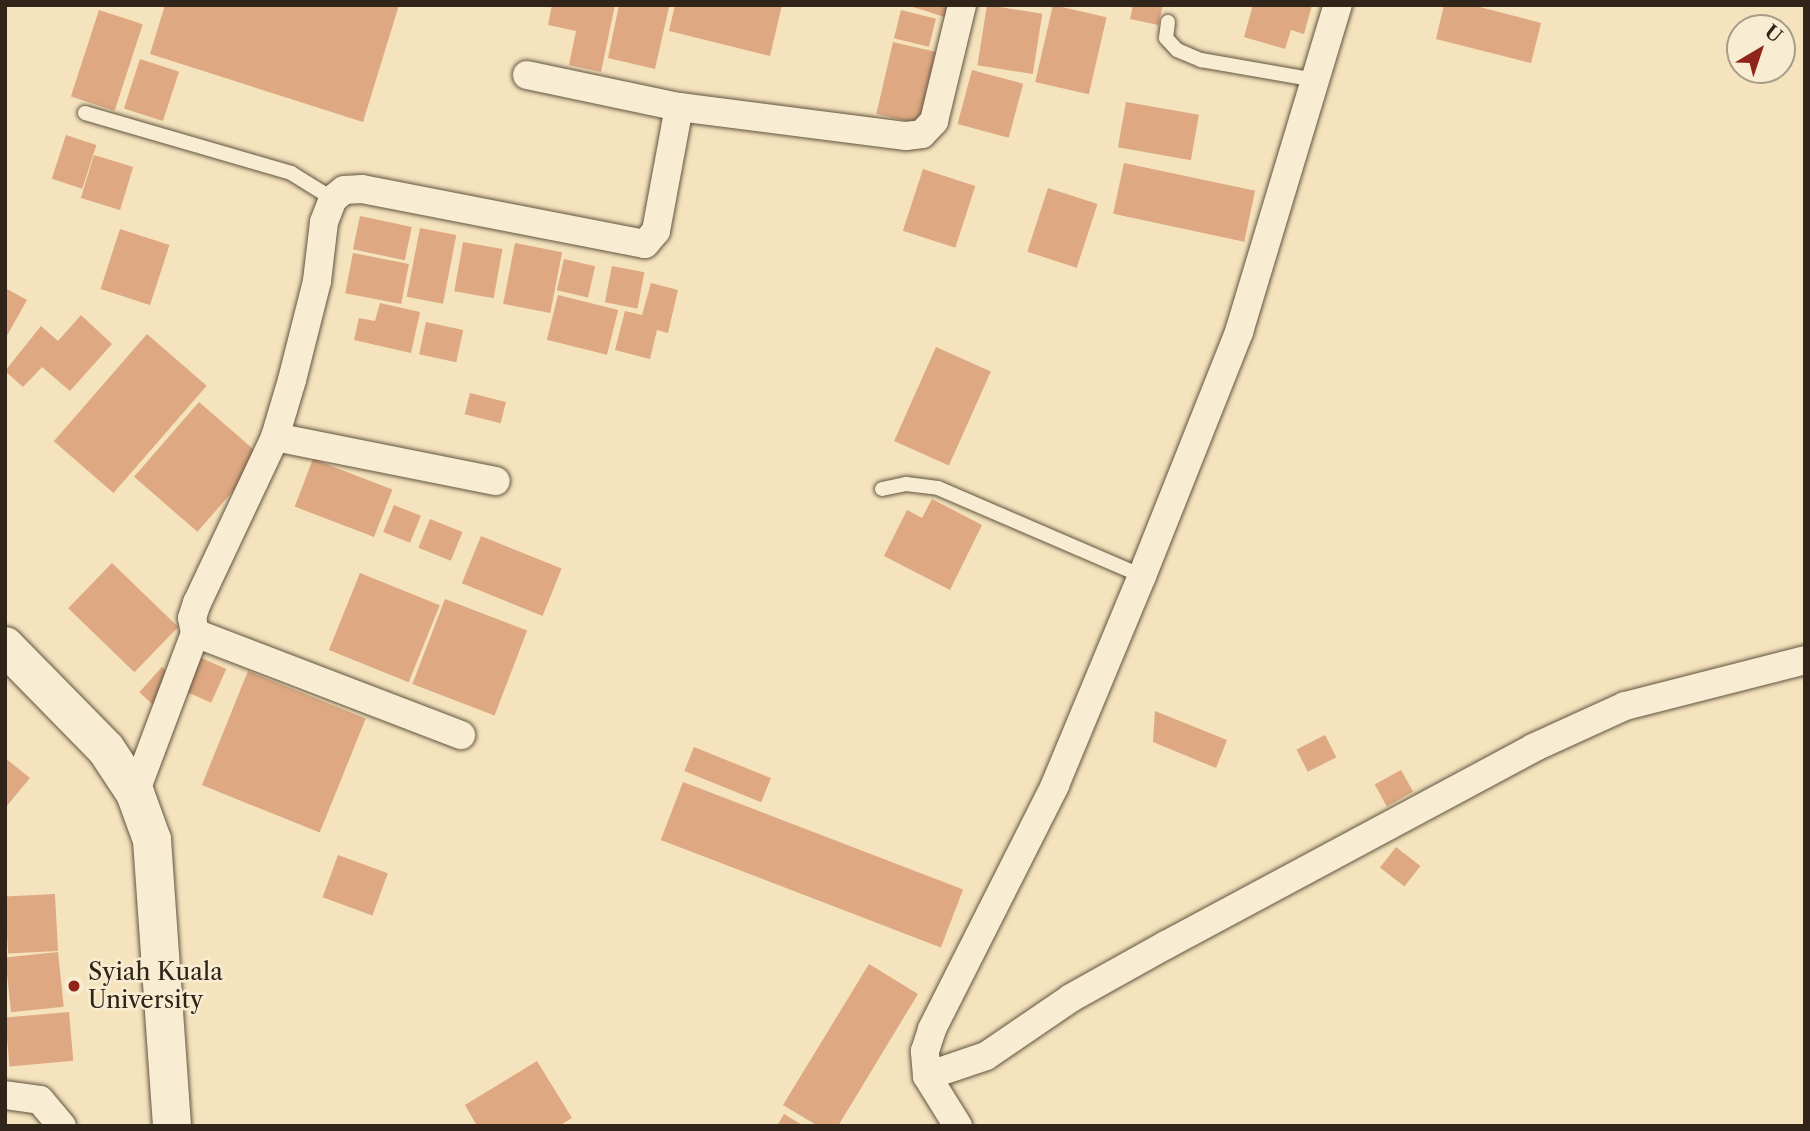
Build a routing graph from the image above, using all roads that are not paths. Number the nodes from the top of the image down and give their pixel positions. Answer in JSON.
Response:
{"nodes":[{"id":1,"x":962,"y":5,"type":"edge"},
{"id":2,"x":1338,"y":5,"type":"edge"},
{"id":3,"x":1168,"y":22,"type":"dead end"},
{"id":4,"x":527,"y":75,"type":"dead end"},
{"id":5,"x":1316,"y":80,"type":"junction"},
{"id":6,"x":679,"y":107,"type":"junction"},
{"id":7,"x":85,"y":113,"type":"dead end"},
{"id":8,"x":333,"y":199,"type":"junction"},
{"id":9,"x":275,"y":437,"type":"junction"},
{"id":10,"x":496,"y":481,"type":"dead end"},
{"id":11,"x":882,"y":489,"type":"dead end"},
{"id":12,"x":1142,"y":576,"type":"junction"},
{"id":13,"x":195,"y":633,"type":"junction"},
{"id":14,"x":5,"y":646,"type":"edge"},
{"id":15,"x":1805,"y":660,"type":"edge"},
{"id":16,"x":461,"y":735,"type":"dead end"},
{"id":17,"x":135,"y":793,"type":"junction"},
{"id":18,"x":927,"y":1076,"type":"junction"},
{"id":19,"x":5,"y":1095,"type":"edge"},
{"id":20,"x":62,"y":1126,"type":"edge"},
{"id":21,"x":172,"y":1126,"type":"edge"},
{"id":22,"x":958,"y":1126,"type":"edge"}],
"edges":[{"from":1,"to":6,"type":"street"},
{"from":2,"to":5,"type":"street"},
{"from":3,"to":5,"type":"lane"},
{"from":4,"to":6,"type":"street"},
{"from":5,"to":12,"type":"street"},
{"from":6,"to":8,"type":"street"},
{"from":7,"to":8,"type":"lane"},
{"from":8,"to":9,"type":"street"},
{"from":9,"to":10,"type":"street"},
{"from":9,"to":13,"type":"street"},
{"from":11,"to":12,"type":"lane"},
{"from":12,"to":18,"type":"street"},
{"from":13,"to":16,"type":"street"},
{"from":13,"to":17,"type":"street"},
{"from":14,"to":17,"type":"main road"},
{"from":15,"to":18,"type":"street"},
{"from":17,"to":21,"type":"main road"},
{"from":18,"to":22,"type":"street"},
{"from":19,"to":20,"type":"street"}]}
